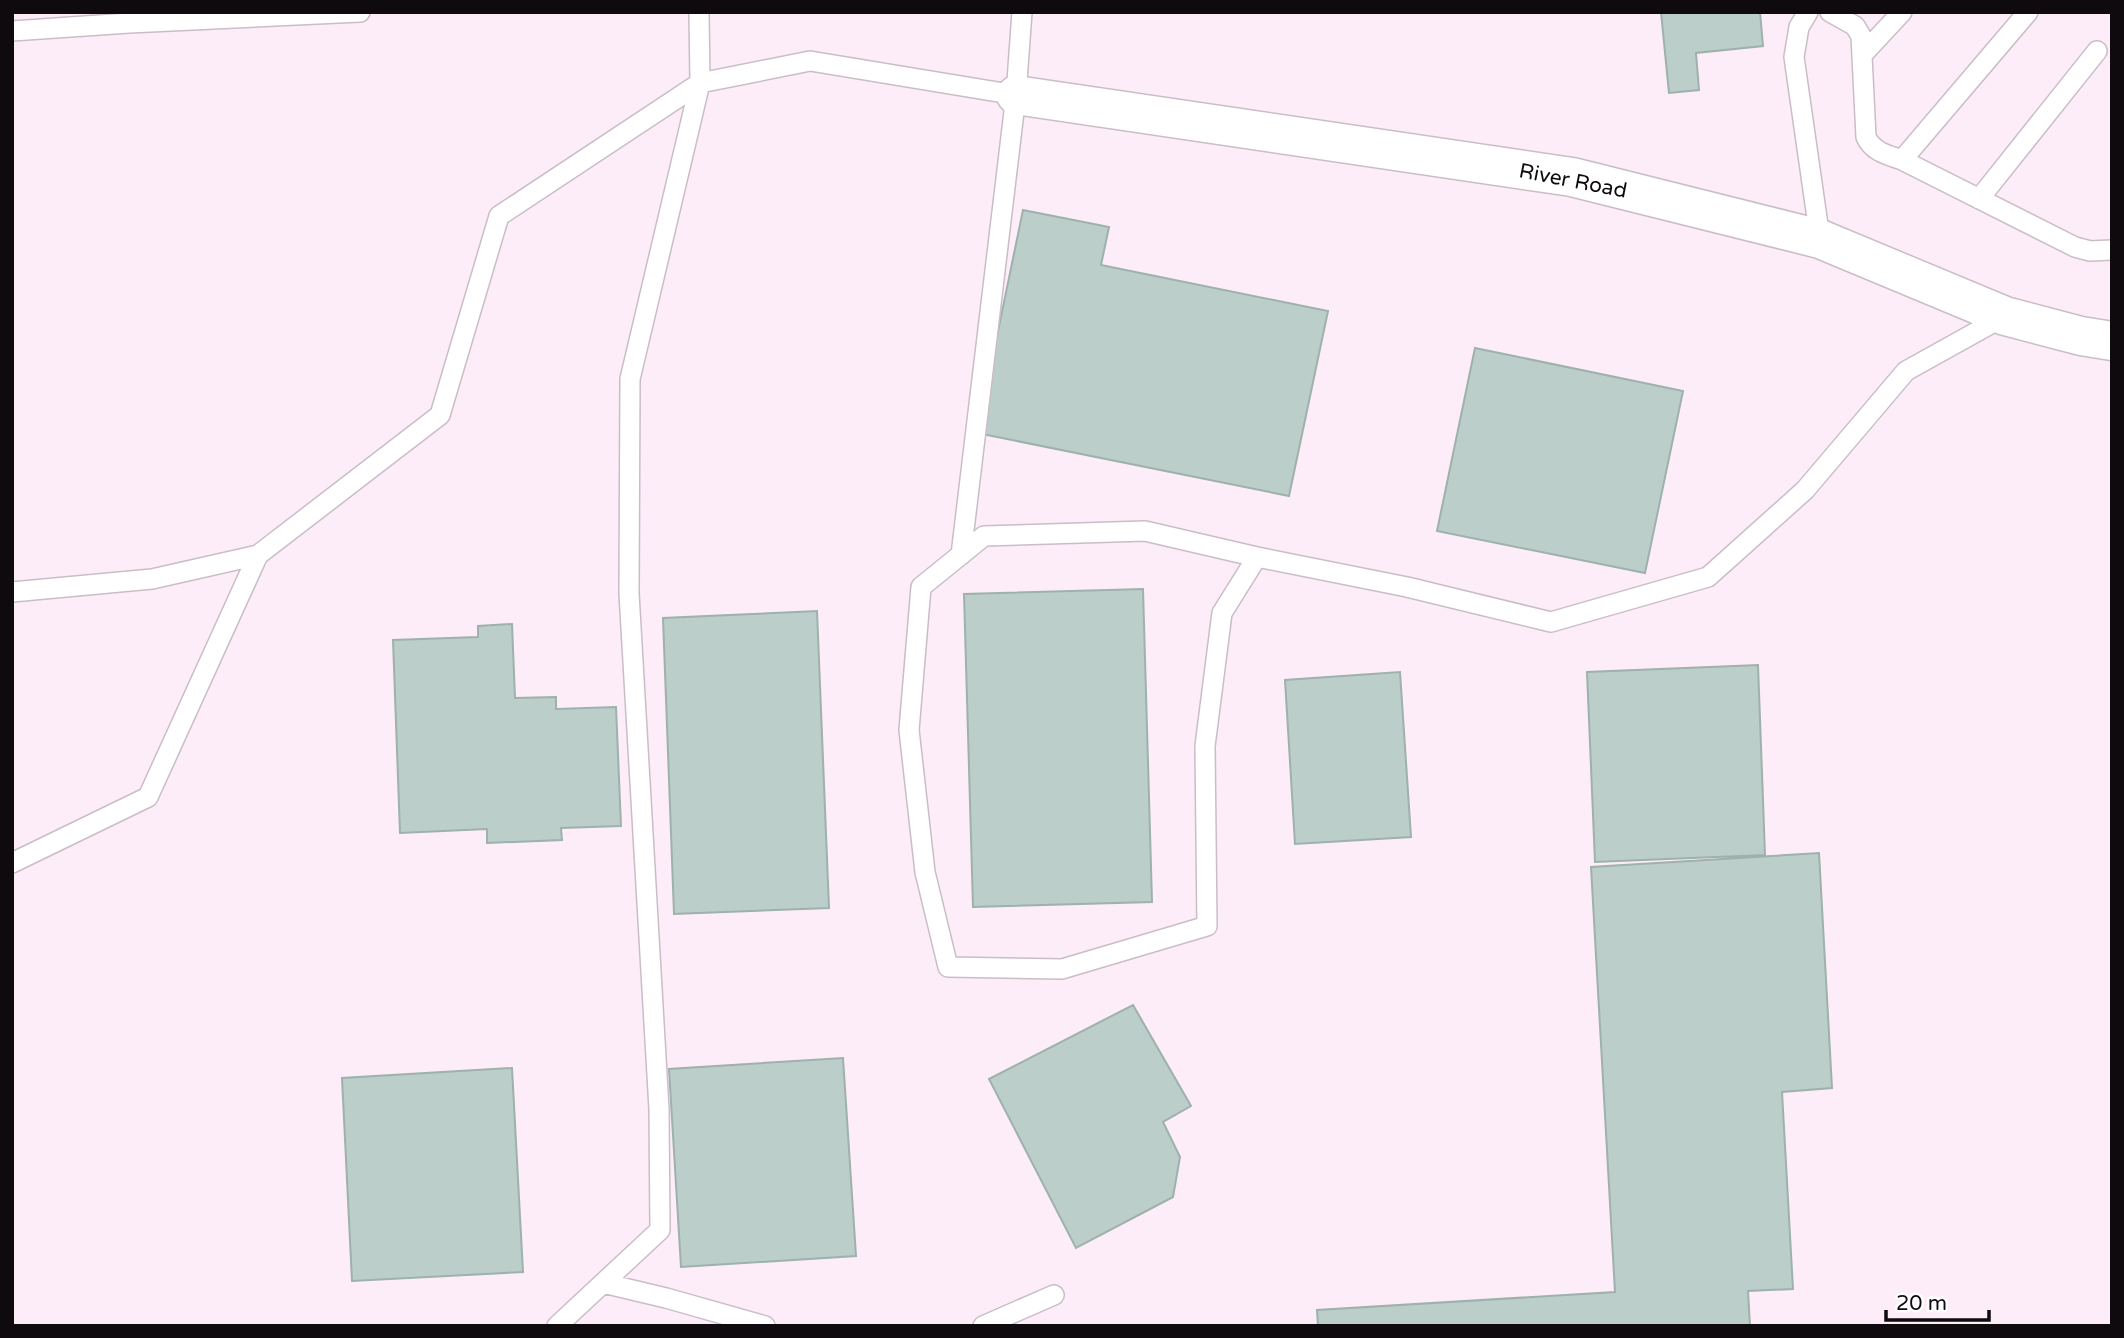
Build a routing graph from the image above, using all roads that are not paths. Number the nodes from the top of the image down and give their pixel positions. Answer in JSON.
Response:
{"nodes":[{"id":1,"x":360,"y":12,"type":"edge"},
{"id":2,"x":699,"y":12,"type":"edge"},
{"id":3,"x":1022,"y":12,"type":"edge"},
{"id":4,"x":1808,"y":12,"type":"edge"},
{"id":5,"x":1830,"y":12,"type":"edge"},
{"id":6,"x":1902,"y":12,"type":"edge"},
{"id":7,"x":2028,"y":12,"type":"edge"},
{"id":8,"x":12,"y":31,"type":"edge"},
{"id":9,"x":2097,"y":51,"type":"dead end"},
{"id":10,"x":1863,"y":55,"type":"junction"},
{"id":11,"x":700,"y":83,"type":"junction"},
{"id":12,"x":1016,"y":95,"type":"junction"},
{"id":13,"x":1902,"y":160,"type":"junction"},
{"id":14,"x":1979,"y":199,"type":"junction"},
{"id":15,"x":1820,"y":239,"type":"junction"},
{"id":16,"x":2112,"y":250,"type":"edge"},
{"id":17,"x":2005,"y":316,"type":"junction"},
{"id":18,"x":2112,"y":341,"type":"edge"},
{"id":19,"x":258,"y":555,"type":"junction"},
{"id":20,"x":961,"y":555,"type":"junction"},
{"id":21,"x":1258,"y":557,"type":"junction"},
{"id":22,"x":12,"y":592,"type":"edge"},
{"id":23,"x":12,"y":863,"type":"edge"},
{"id":24,"x":603,"y":1283,"type":"junction"},
{"id":25,"x":1054,"y":1295,"type":"dead end"},
{"id":26,"x":557,"y":1326,"type":"edge"},
{"id":27,"x":765,"y":1326,"type":"edge"},
{"id":28,"x":983,"y":1326,"type":"edge"}],
"edges":[{"from":1,"to":8,"type":"lane"},
{"from":2,"to":11,"type":"lane"},
{"from":3,"to":12,"type":"lane"},
{"from":4,"to":15,"type":"lane"},
{"from":5,"to":10,"type":"lane"},
{"from":6,"to":10,"type":"lane"},
{"from":7,"to":13,"type":"lane"},
{"from":9,"to":14,"type":"lane"},
{"from":10,"to":13,"type":"lane"},
{"from":11,"to":12,"type":"lane"},
{"from":11,"to":19,"type":"lane"},
{"from":11,"to":24,"type":"lane"},
{"from":12,"to":15,"type":"street","name":"River Road"},
{"from":12,"to":20,"type":"lane"},
{"from":13,"to":14,"type":"lane"},
{"from":14,"to":16,"type":"lane"},
{"from":15,"to":17,"type":"street","name":"River Road"},
{"from":17,"to":18,"type":"street","name":"River Road"},
{"from":17,"to":21,"type":"lane"},
{"from":19,"to":22,"type":"lane"},
{"from":19,"to":23,"type":"lane"},
{"from":20,"to":21,"type":"lane"},
{"from":20,"to":21,"type":"lane"},
{"from":24,"to":26,"type":"lane"},
{"from":24,"to":27,"type":"lane"},
{"from":25,"to":28,"type":"lane"}]}
